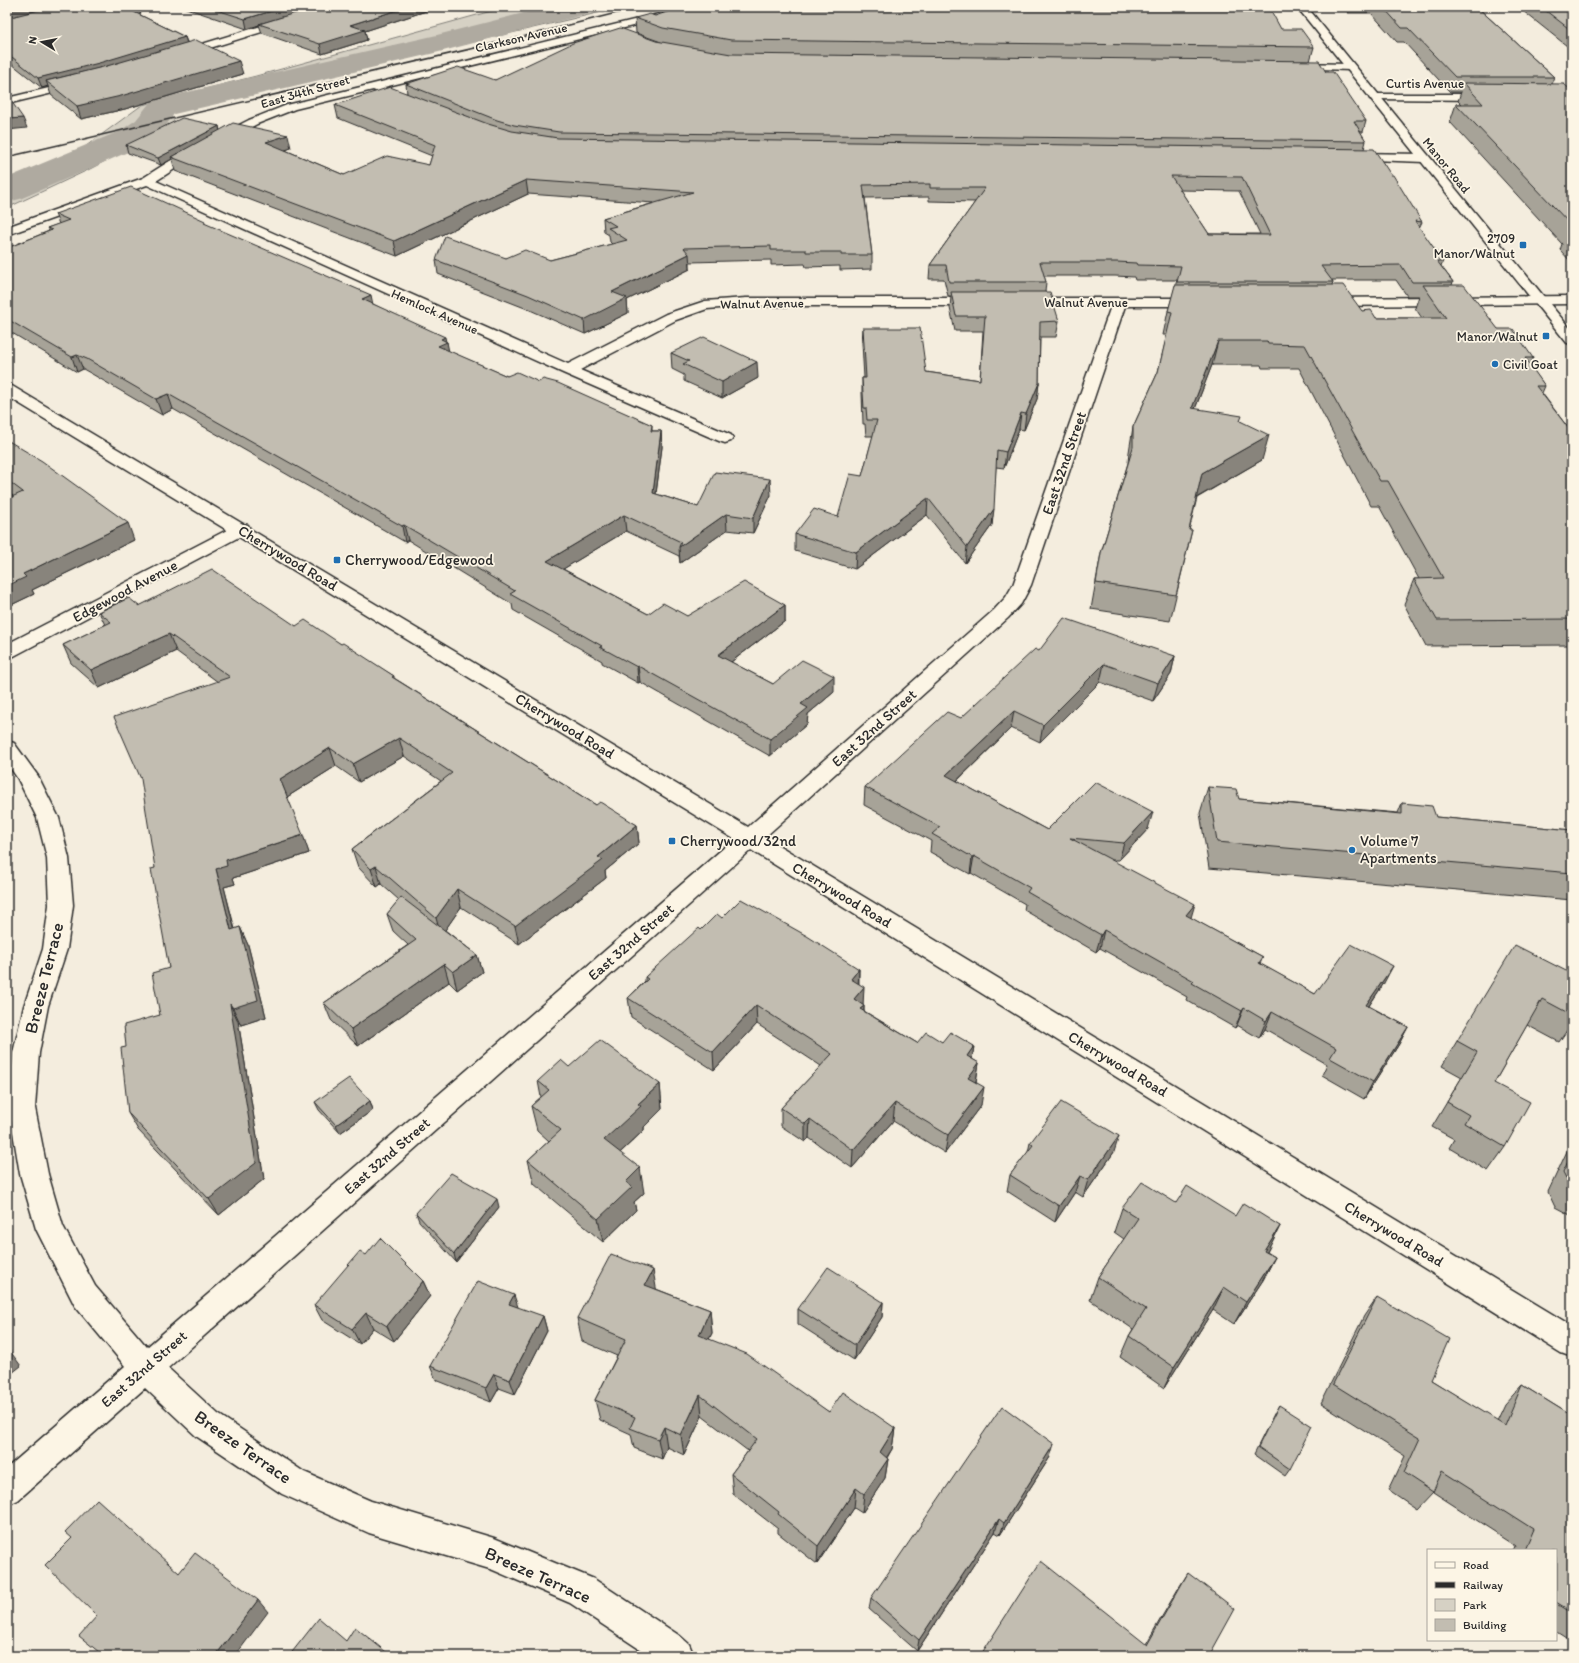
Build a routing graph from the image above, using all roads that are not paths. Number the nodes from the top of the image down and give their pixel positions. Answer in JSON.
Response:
{"nodes":[{"id":1,"x":333,"y":7,"type":"edge"},
{"id":2,"x":699,"y":7,"type":"edge"},
{"id":3,"x":1302,"y":7,"type":"edge"},
{"id":4,"x":611,"y":29,"type":"junction"},
{"id":5,"x":625,"y":34,"type":"edge"},
{"id":6,"x":167,"y":58,"type":"edge"},
{"id":7,"x":1283,"y":66,"type":"edge"},
{"id":8,"x":1350,"y":67,"type":"junction"},
{"id":9,"x":88,"y":81,"type":"edge"},
{"id":10,"x":372,"y":86,"type":"junction"},
{"id":11,"x":1374,"y":97,"type":"junction"},
{"id":12,"x":1504,"y":97,"type":"edge"},
{"id":13,"x":7,"y":101,"type":"edge"},
{"id":14,"x":422,"y":106,"type":"edge"},
{"id":15,"x":1337,"y":157,"type":"edge"},
{"id":16,"x":1424,"y":158,"type":"junction"},
{"id":17,"x":147,"y":181,"type":"junction"},
{"id":18,"x":7,"y":231,"type":"edge"},
{"id":19,"x":1572,"y":300,"type":"edge"},
{"id":20,"x":1540,"y":301,"type":"junction"},
{"id":21,"x":992,"y":302,"type":"edge"},
{"id":22,"x":1008,"y":302,"type":"edge"},
{"id":23,"x":1119,"y":302,"type":"junction"},
{"id":24,"x":1212,"y":302,"type":"edge"},
{"id":25,"x":1314,"y":302,"type":"edge"},
{"id":26,"x":1572,"y":340,"type":"edge"},
{"id":27,"x":568,"y":370,"type":"junction"},
{"id":28,"x":7,"y":389,"type":"edge"},
{"id":29,"x":725,"y":438,"type":"dead end"},
{"id":30,"x":242,"y":530,"type":"junction"},
{"id":31,"x":7,"y":652,"type":"edge"},
{"id":32,"x":7,"y":748,"type":"edge"},
{"id":33,"x":749,"y":838,"type":"junction"},
{"id":34,"x":1572,"y":1343,"type":"edge"},
{"id":35,"x":146,"y":1368,"type":"junction"},
{"id":36,"x":7,"y":1489,"type":"edge"},
{"id":37,"x":677,"y":1656,"type":"edge"}],
"edges":[{"from":1,"to":6,"type":"street"},
{"from":2,"to":4,"type":"street","name":"Clarkson Avenue"},
{"from":3,"to":8,"type":"street","name":"Manor Road"},
{"from":4,"to":5,"type":"street"},
{"from":4,"to":10,"type":"street","name":"Clarkson Avenue"},
{"from":7,"to":8,"type":"street"},
{"from":8,"to":11,"type":"street","name":"Manor Road"},
{"from":9,"to":13,"type":"street"},
{"from":10,"to":14,"type":"street"},
{"from":10,"to":17,"type":"street","name":"East 34th Street"},
{"from":11,"to":12,"type":"street","name":"Curtis Avenue"},
{"from":11,"to":16,"type":"street","name":"Manor Road"},
{"from":15,"to":16,"type":"street"},
{"from":16,"to":20,"type":"street","name":"Manor Road"},
{"from":17,"to":18,"type":"street","name":"East 34th Street"},
{"from":17,"to":27,"type":"street","name":"Hemlock Avenue"},
{"from":19,"to":20,"type":"street"},
{"from":20,"to":25,"type":"street"},
{"from":20,"to":26,"type":"street","name":"Manor Road"},
{"from":21,"to":27,"type":"street","name":"Walnut Avenue"},
{"from":22,"to":23,"type":"street","name":"Walnut Avenue"},
{"from":23,"to":24,"type":"street","name":"Walnut Avenue"},
{"from":23,"to":33,"type":"street","name":"East 32nd Street"},
{"from":27,"to":29,"type":"street","name":"Hemlock Avenue"},
{"from":28,"to":30,"type":"street","name":"Cherrywood Road"},
{"from":30,"to":31,"type":"street","name":"Edgewood Avenue"},
{"from":30,"to":33,"type":"street","name":"Cherrywood Road"},
{"from":32,"to":35,"type":"street","name":"Breeze Terrace"},
{"from":33,"to":34,"type":"street","name":"Cherrywood Road"},
{"from":33,"to":35,"type":"street","name":"East 32nd Street"},
{"from":35,"to":36,"type":"street","name":"East 32nd Street"},
{"from":35,"to":37,"type":"street","name":"Breeze Terrace"}]}
